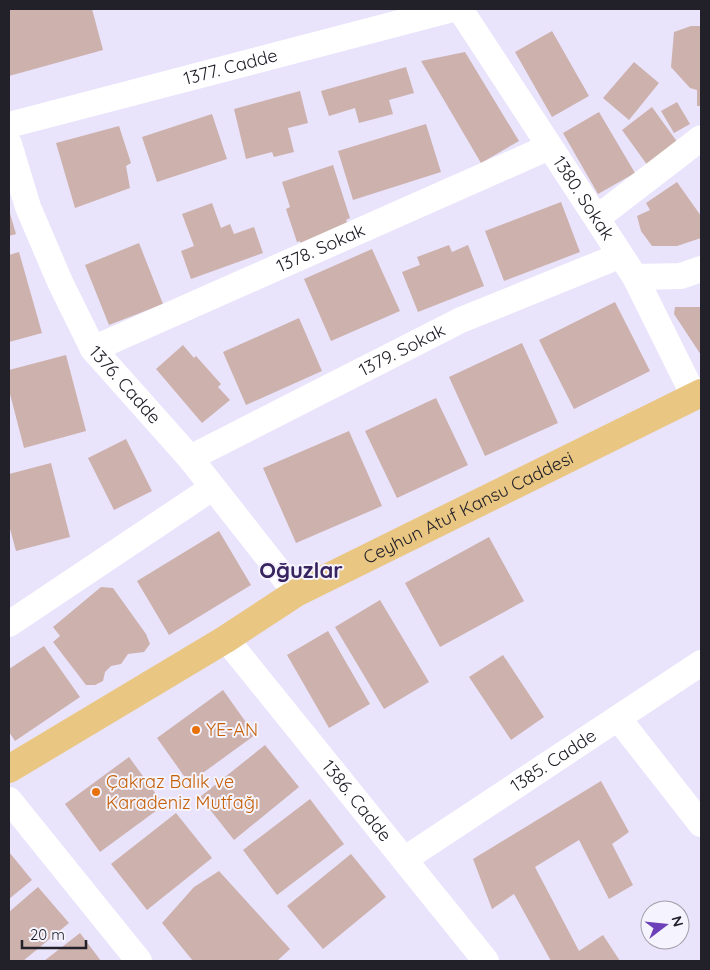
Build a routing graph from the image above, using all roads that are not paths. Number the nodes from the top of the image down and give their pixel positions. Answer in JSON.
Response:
{"nodes":[{"id":1,"x":453,"y":9,"type":"edge"},
{"id":2,"x":460,"y":9,"type":"edge"},
{"id":3,"x":9,"y":125,"type":"edge"},
{"id":4,"x":701,"y":138,"type":"edge"},
{"id":5,"x":9,"y":144,"type":"edge"},
{"id":6,"x":549,"y":147,"type":"junction"},
{"id":7,"x":597,"y":218,"type":"junction"},
{"id":8,"x":619,"y":256,"type":"junction"},
{"id":9,"x":701,"y":269,"type":"edge"},
{"id":10,"x":635,"y":277,"type":"junction"},
{"id":11,"x":93,"y":348,"type":"junction"},
{"id":12,"x":697,"y":395,"type":"edge"},
{"id":13,"x":190,"y":458,"type":"junction"},
{"id":14,"x":212,"y":488,"type":"junction"},
{"id":15,"x":296,"y":593,"type":"junction"},
{"id":16,"x":9,"y":624,"type":"edge"},
{"id":17,"x":226,"y":639,"type":"junction"},
{"id":18,"x":701,"y":663,"type":"edge"},
{"id":19,"x":618,"y":718,"type":"junction"},
{"id":20,"x":9,"y":768,"type":"edge"},
{"id":21,"x":9,"y":800,"type":"edge"},
{"id":22,"x":701,"y":824,"type":"edge"},
{"id":23,"x":405,"y":859,"type":"junction"},
{"id":24,"x":139,"y":961,"type":"edge"},
{"id":25,"x":486,"y":961,"type":"edge"}],
"edges":[{"from":1,"to":3,"type":"street","name":"1377. Cadde"},
{"from":2,"to":6,"type":"street","name":"1380. Sokak"},
{"from":4,"to":7,"type":"street"},
{"from":5,"to":11,"type":"street","name":"1376. Cadde"},
{"from":6,"to":7,"type":"street","name":"1380. Sokak"},
{"from":6,"to":11,"type":"street","name":"1378. Sokak"},
{"from":7,"to":8,"type":"street","name":"1380. Sokak"},
{"from":8,"to":10,"type":"street","name":"1380. Sokak"},
{"from":8,"to":13,"type":"street","name":"1379. Sokak"},
{"from":9,"to":10,"type":"street"},
{"from":10,"to":12,"type":"street","name":"1380. Sokak"},
{"from":11,"to":13,"type":"street","name":"1376. Cadde"},
{"from":12,"to":15,"type":"main road","name":"Ceyhun Atuf Kansu Caddesi"},
{"from":13,"to":14,"type":"street","name":"1376. Cadde"},
{"from":14,"to":15,"type":"street","name":"1376. Cadde"},
{"from":14,"to":16,"type":"street"},
{"from":15,"to":17,"type":"main road","name":"Ceyhun Atuf Kansu Caddesi"},
{"from":17,"to":20,"type":"main road","name":"Ceyhun Atuf Kansu Caddesi"},
{"from":17,"to":23,"type":"street","name":"1386. Cadde"},
{"from":18,"to":19,"type":"street","name":"1385. Cadde"},
{"from":19,"to":22,"type":"street"},
{"from":19,"to":23,"type":"street","name":"1385. Cadde"},
{"from":21,"to":24,"type":"street"},
{"from":23,"to":25,"type":"street","name":"1386. Cadde"}]}
